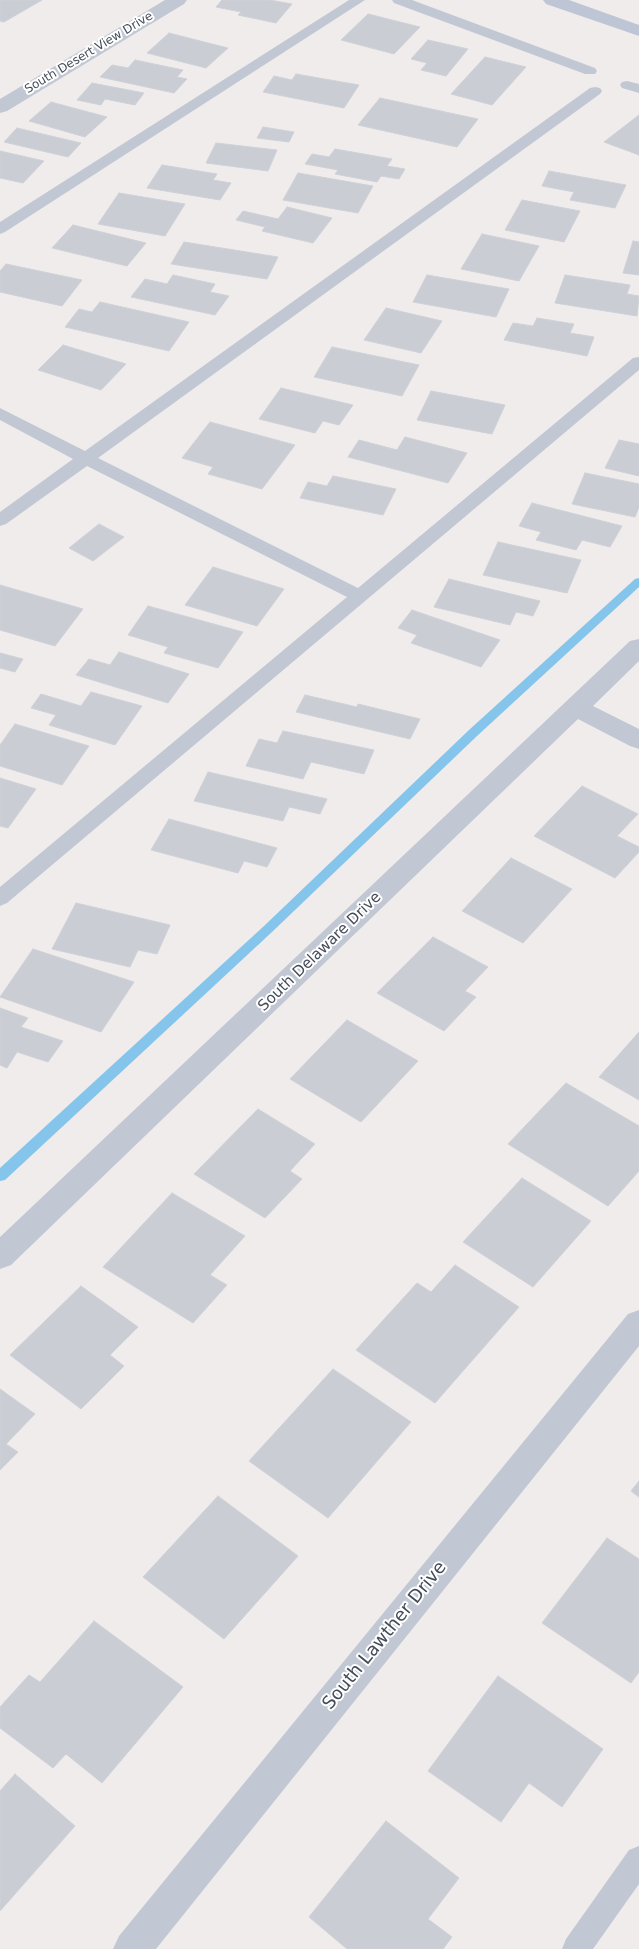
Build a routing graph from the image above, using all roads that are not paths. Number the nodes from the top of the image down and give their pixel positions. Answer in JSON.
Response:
{"nodes":[{"id":1,"x":178,"y":0,"type":"edge"},
{"id":2,"x":358,"y":0,"type":"edge"},
{"id":3,"x":399,"y":0,"type":"edge"},
{"id":4,"x":552,"y":0,"type":"edge"},
{"id":5,"x":639,"y":31,"type":"edge"},
{"id":6,"x":590,"y":71,"type":"dead end"},
{"id":7,"x":596,"y":91,"type":"dead end"},
{"id":8,"x":0,"y":107,"type":"edge"},
{"id":9,"x":0,"y":230,"type":"edge"},
{"id":10,"x":639,"y":362,"type":"edge"},
{"id":11,"x":0,"y":413,"type":"edge"},
{"id":12,"x":85,"y":458,"type":"junction"},
{"id":13,"x":0,"y":520,"type":"edge"},
{"id":14,"x":360,"y":596,"type":"junction"},
{"id":15,"x":639,"y":647,"type":"edge"},
{"id":16,"x":576,"y":708,"type":"junction"},
{"id":17,"x":639,"y":740,"type":"edge"},
{"id":18,"x":0,"y":898,"type":"edge"},
{"id":19,"x":0,"y":1256,"type":"edge"},
{"id":20,"x":639,"y":1323,"type":"edge"},
{"id":21,"x":639,"y":1860,"type":"edge"},
{"id":22,"x":132,"y":1949,"type":"edge"},
{"id":23,"x":576,"y":1949,"type":"edge"}],
"edges":[{"from":1,"to":8,"type":"street","name":"South Desert View Drive"},
{"from":2,"to":9,"type":"lane"},
{"from":3,"to":6,"type":"lane"},
{"from":4,"to":5,"type":"main road"},
{"from":7,"to":12,"type":"lane"},
{"from":10,"to":14,"type":"lane"},
{"from":11,"to":12,"type":"lane"},
{"from":12,"to":13,"type":"lane"},
{"from":12,"to":14,"type":"lane"},
{"from":14,"to":18,"type":"lane"},
{"from":15,"to":16,"type":"street","name":"South Delaware Drive"},
{"from":16,"to":17,"type":"street"},
{"from":16,"to":19,"type":"street","name":"South Delaware Drive"},
{"from":20,"to":22,"type":"street","name":"South Lawther Drive"},
{"from":21,"to":23,"type":"lane"}]}
